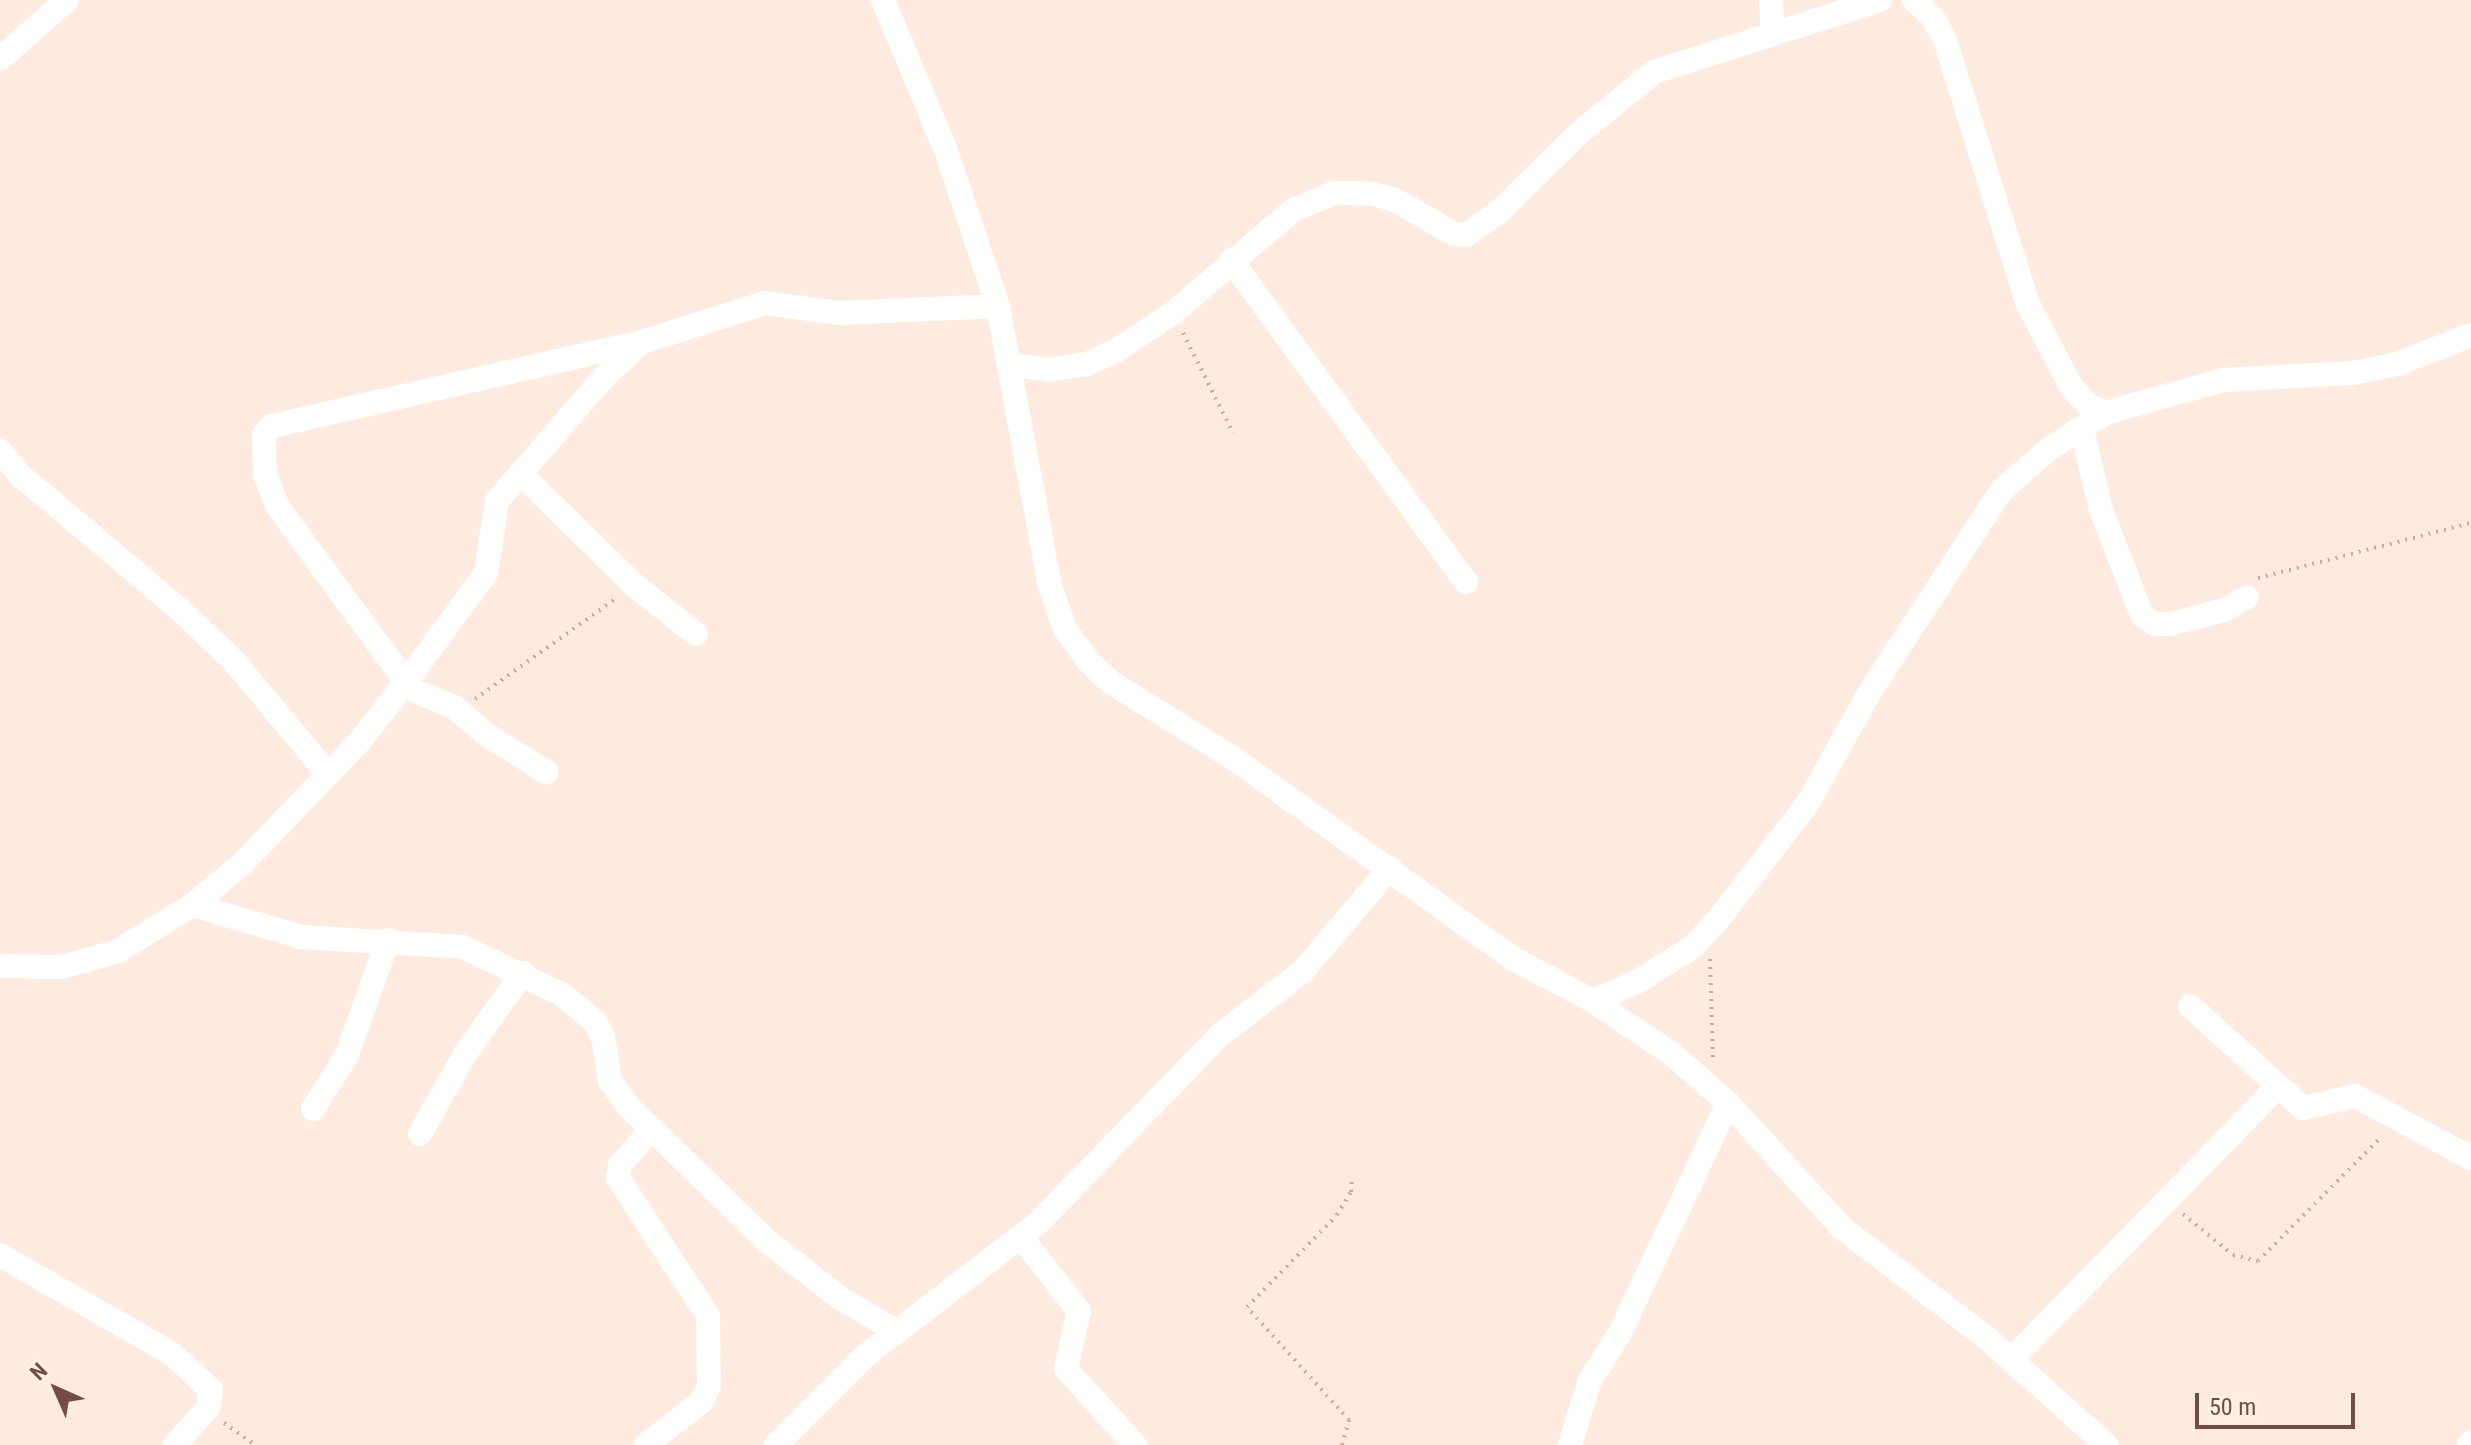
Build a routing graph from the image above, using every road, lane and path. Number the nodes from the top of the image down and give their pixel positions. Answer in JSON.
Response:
{"nodes":[{"id":1,"x":67,"y":0,"type":"edge"},
{"id":2,"x":883,"y":0,"type":"edge"},
{"id":3,"x":1771,"y":0,"type":"edge"},
{"id":4,"x":1880,"y":0,"type":"edge"},
{"id":5,"x":1914,"y":0,"type":"edge"},
{"id":6,"x":1773,"y":33,"type":"junction"},
{"id":7,"x":0,"y":59,"type":"edge"},
{"id":8,"x":1231,"y":260,"type":"junction"},
{"id":9,"x":998,"y":306,"type":"junction"},
{"id":10,"x":1173,"y":313,"type":"junction"},
{"id":11,"x":2471,"y":335,"type":"edge"},
{"id":12,"x":642,"y":342,"type":"junction"},
{"id":13,"x":1009,"y":364,"type":"junction"},
{"id":14,"x":2105,"y":413,"type":"junction"},
{"id":15,"x":2082,"y":429,"type":"junction"},
{"id":16,"x":1233,"y":433,"type":"dead end"},
{"id":17,"x":0,"y":451,"type":"edge"},
{"id":18,"x":520,"y":473,"type":"junction"},
{"id":19,"x":2471,"y":523,"type":"edge"},
{"id":20,"x":1466,"y":582,"type":"dead end"},
{"id":21,"x":634,"y":585,"type":"junction"},
{"id":22,"x":2247,"y":597,"type":"joint"},
{"id":23,"x":696,"y":634,"type":"dead end"},
{"id":24,"x":404,"y":684,"type":"junction"},
{"id":25,"x":454,"y":707,"type":"junction"},
{"id":26,"x":546,"y":772,"type":"dead end"},
{"id":27,"x":328,"y":774,"type":"junction"},
{"id":28,"x":1390,"y":868,"type":"junction"},
{"id":29,"x":193,"y":905,"type":"junction"},
{"id":30,"x":1721,"y":916,"type":"junction"},
{"id":31,"x":388,"y":940,"type":"junction"},
{"id":32,"x":0,"y":966,"type":"edge"},
{"id":33,"x":523,"y":973,"type":"junction"},
{"id":34,"x":1593,"y":1001,"type":"junction"},
{"id":35,"x":2190,"y":1006,"type":"dead end"},
{"id":36,"x":2278,"y":1086,"type":"junction"},
{"id":37,"x":1721,"y":1096,"type":"junction"},
{"id":38,"x":313,"y":1109,"type":"dead end"},
{"id":39,"x":2397,"y":1119,"type":"junction"},
{"id":40,"x":652,"y":1129,"type":"junction"},
{"id":41,"x":420,"y":1134,"type":"dead end"},
{"id":42,"x":2471,"y":1158,"type":"edge"},
{"id":43,"x":1352,"y":1179,"type":"dead end"},
{"id":44,"x":2165,"y":1198,"type":"junction"},
{"id":45,"x":1022,"y":1238,"type":"junction"},
{"id":46,"x":0,"y":1255,"type":"edge"},
{"id":47,"x":896,"y":1331,"type":"junction"},
{"id":48,"x":2012,"y":1359,"type":"junction"},
{"id":49,"x":206,"y":1411,"type":"junction"},
{"id":50,"x":175,"y":1445,"type":"edge"},
{"id":51,"x":256,"y":1445,"type":"edge"},
{"id":52,"x":646,"y":1445,"type":"edge"},
{"id":53,"x":776,"y":1445,"type":"edge"},
{"id":54,"x":1135,"y":1445,"type":"edge"},
{"id":55,"x":1342,"y":1445,"type":"edge"},
{"id":56,"x":1570,"y":1445,"type":"edge"},
{"id":57,"x":2106,"y":1445,"type":"edge"}],
"edges":[{"from":1,"to":7,"type":"street"},
{"from":2,"to":9,"type":"street"},
{"from":3,"to":6,"type":"street"},
{"from":4,"to":6,"type":"street"},
{"from":5,"to":14,"type":"street"},
{"from":6,"to":8,"type":"street"},
{"from":8,"to":10,"type":"street"},
{"from":8,"to":20,"type":"street"},
{"from":9,"to":12,"type":"street"},
{"from":9,"to":13,"type":"street"},
{"from":10,"to":13,"type":"street"},
{"from":10,"to":16,"type":"path"},
{"from":11,"to":14,"type":"street"},
{"from":12,"to":18,"type":"street"},
{"from":12,"to":24,"type":"street"},
{"from":13,"to":28,"type":"street"},
{"from":14,"to":15,"type":"street"},
{"from":15,"to":22,"type":"street"},
{"from":15,"to":30,"type":"street"},
{"from":17,"to":27,"type":"street"},
{"from":18,"to":21,"type":"street"},
{"from":18,"to":24,"type":"street"},
{"from":19,"to":22,"type":"path"},
{"from":21,"to":23,"type":"street"},
{"from":21,"to":25,"type":"path"},
{"from":24,"to":25,"type":"street"},
{"from":24,"to":27,"type":"street"},
{"from":25,"to":26,"type":"street"},
{"from":27,"to":29,"type":"street"},
{"from":28,"to":34,"type":"street"},
{"from":28,"to":45,"type":"street"},
{"from":29,"to":31,"type":"street"},
{"from":29,"to":32,"type":"street"},
{"from":30,"to":34,"type":"street"},
{"from":30,"to":37,"type":"path"},
{"from":31,"to":33,"type":"street"},
{"from":31,"to":38,"type":"street"},
{"from":33,"to":40,"type":"street"},
{"from":33,"to":41,"type":"street"},
{"from":34,"to":37,"type":"street"},
{"from":35,"to":36,"type":"street"},
{"from":36,"to":39,"type":"street"},
{"from":36,"to":44,"type":"street"},
{"from":37,"to":48,"type":"street"},
{"from":37,"to":56,"type":"street"},
{"from":39,"to":42,"type":"street"},
{"from":39,"to":44,"type":"path"},
{"from":40,"to":47,"type":"street"},
{"from":40,"to":52,"type":"street"},
{"from":43,"to":55,"type":"path"},
{"from":44,"to":48,"type":"street"},
{"from":45,"to":47,"type":"street"},
{"from":45,"to":54,"type":"street"},
{"from":46,"to":49,"type":"street"},
{"from":47,"to":53,"type":"street"},
{"from":48,"to":57,"type":"street"},
{"from":49,"to":50,"type":"street"},
{"from":49,"to":51,"type":"path"}]}
